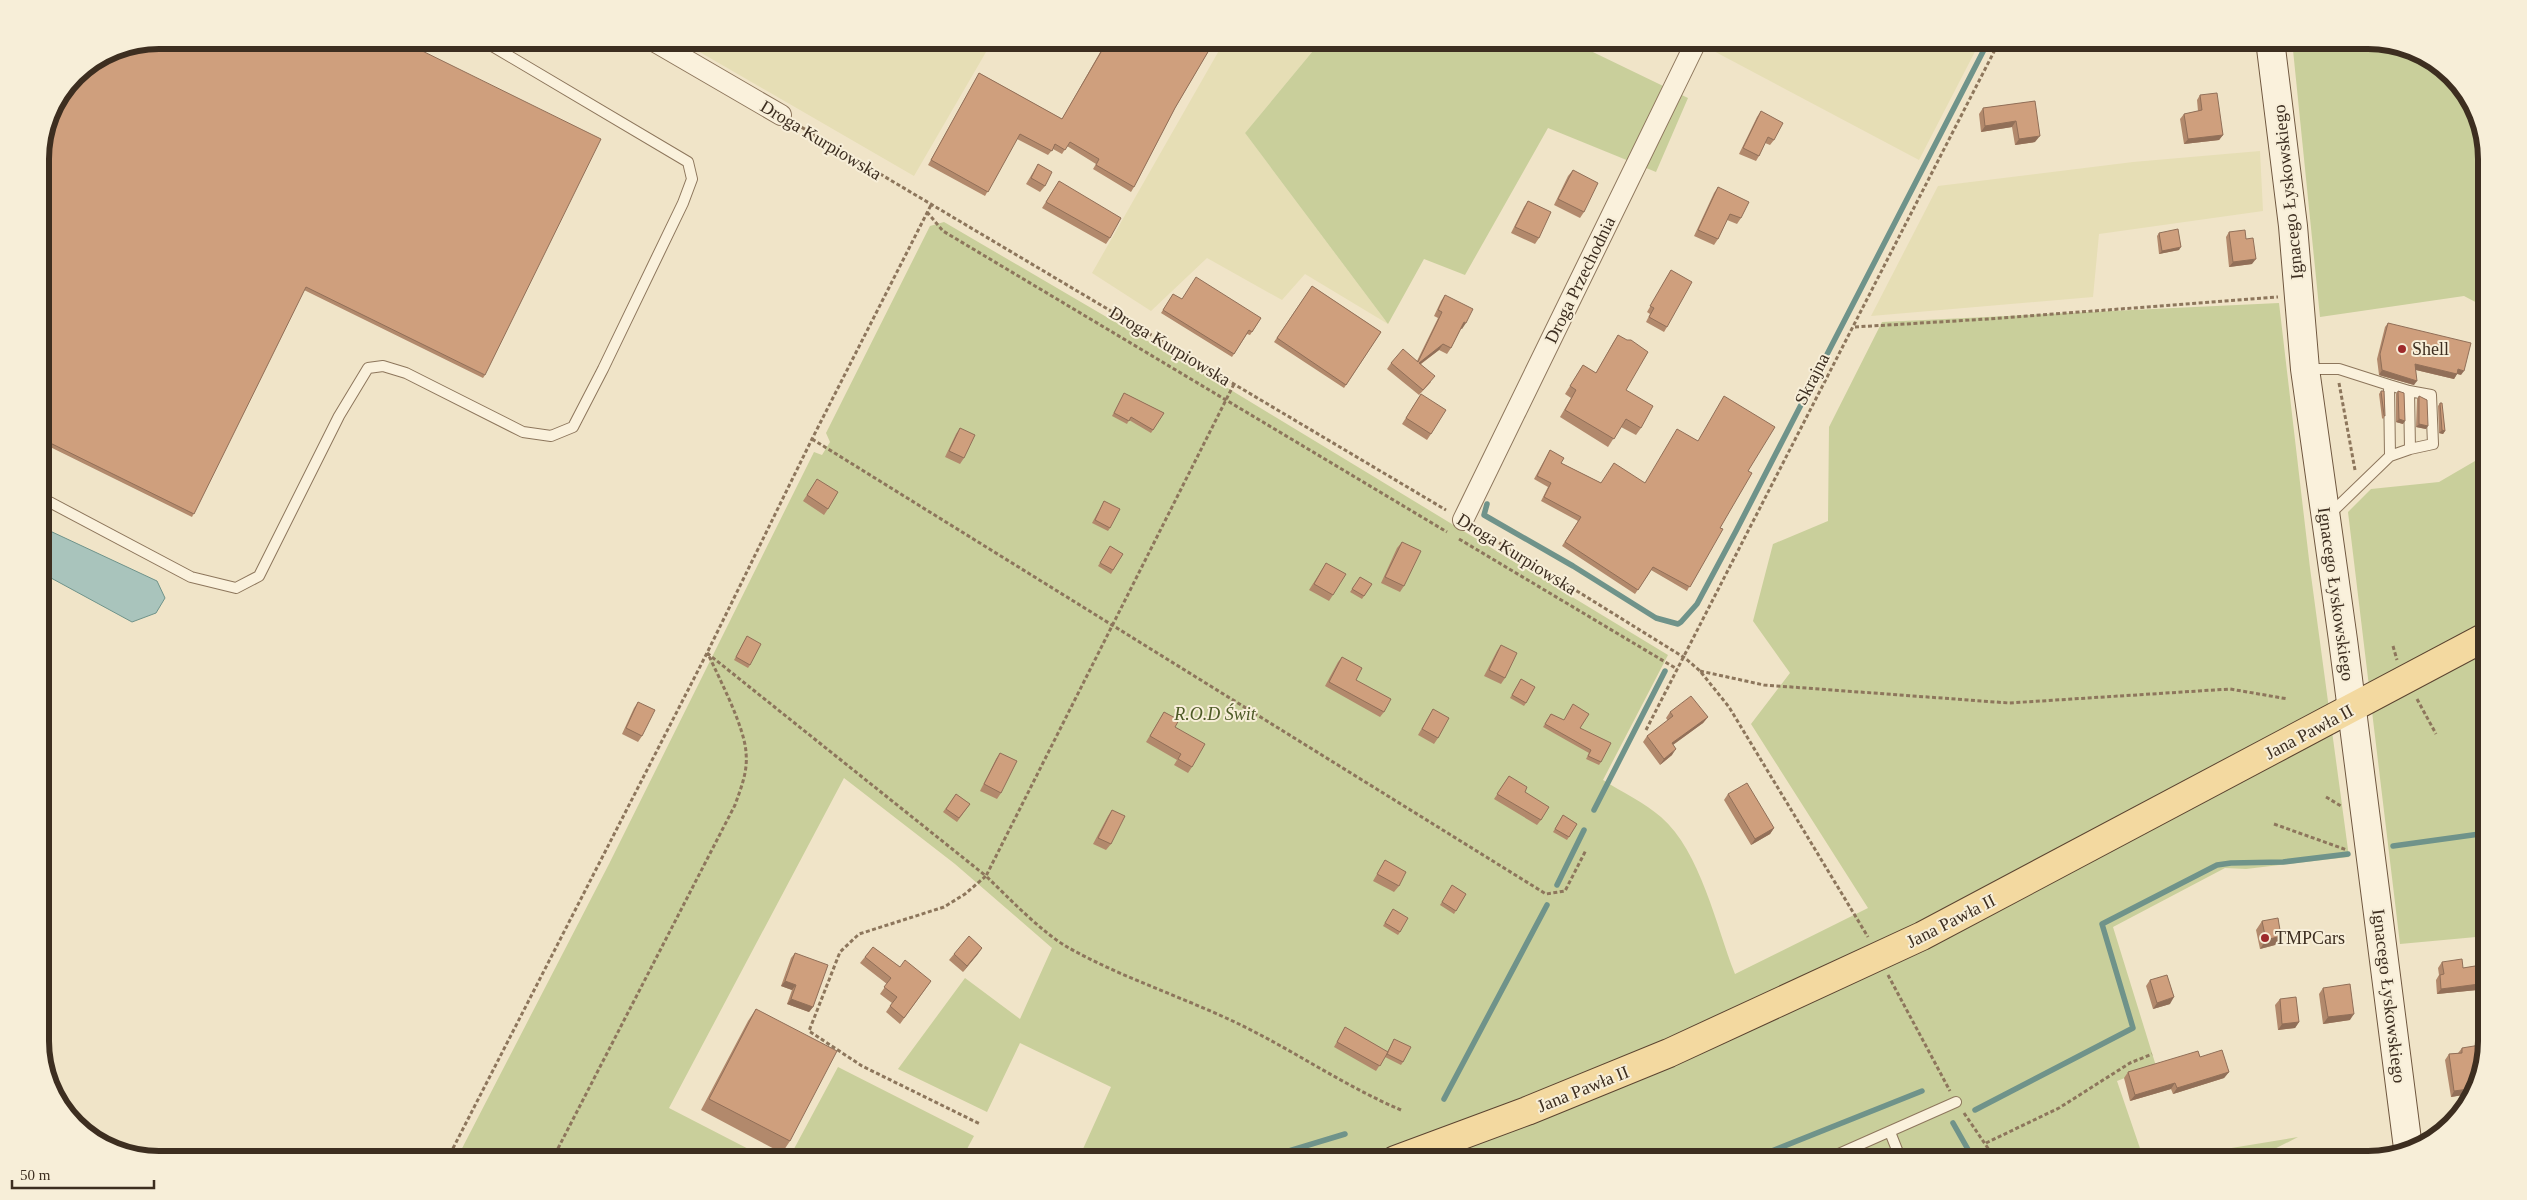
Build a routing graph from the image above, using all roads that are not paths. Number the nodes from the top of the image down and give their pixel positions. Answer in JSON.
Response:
{"nodes":[{"id":1,"x":497,"y":49,"type":"edge"},
{"id":2,"x":667,"y":49,"type":"edge"},
{"id":3,"x":1693,"y":49,"type":"edge"},
{"id":4,"x":2271,"y":49,"type":"edge"},
{"id":5,"x":781,"y":115,"type":"road end"},
{"id":6,"x":2305,"y":369,"type":"junction"},
{"id":7,"x":2389,"y":386,"type":"junction"},
{"id":8,"x":2409,"y":391,"type":"junction"},
{"id":9,"x":2410,"y":449,"type":"junction"},
{"id":10,"x":2390,"y":456,"type":"junction"},
{"id":11,"x":49,"y":502,"type":"edge"},
{"id":12,"x":2326,"y":518,"type":"junction"},
{"id":13,"x":1456,"y":531,"type":"road end"},
{"id":14,"x":2478,"y":641,"type":"edge"},
{"id":15,"x":2351,"y":709,"type":"junction"},
{"id":16,"x":1956,"y":1102,"type":"road end"},
{"id":17,"x":1890,"y":1132,"type":"junction"},
{"id":18,"x":2408,"y":1143,"type":"edge"},
{"id":19,"x":1419,"y":1151,"type":"edge"},
{"id":20,"x":1846,"y":1151,"type":"edge"},
{"id":21,"x":1897,"y":1151,"type":"edge"}],
"edges":[{"from":1,"to":11,"type":"lane"},
{"from":2,"to":5,"type":"street","name":"Droga Kurpiowska"},
{"from":3,"to":13,"type":"street","name":"Droga Przechodnia"},
{"from":4,"to":6,"type":"street","name":"Ignacego Łyskowskiego"},
{"from":6,"to":7,"type":"lane"},
{"from":6,"to":12,"type":"street","name":"Ignacego Łyskowskiego"},
{"from":7,"to":8,"type":"lane"},
{"from":7,"to":10,"type":"lane"},
{"from":8,"to":9,"type":"lane"},
{"from":8,"to":9,"type":"lane"},
{"from":9,"to":10,"type":"lane"},
{"from":10,"to":12,"type":"lane"},
{"from":12,"to":15,"type":"street","name":"Ignacego Łyskowskiego"},
{"from":14,"to":15,"type":"main road","name":"Jana Pawła II"},
{"from":15,"to":18,"type":"street","name":"Ignacego Łyskowskiego"},
{"from":15,"to":19,"type":"main road","name":"Jana Pawła II"},
{"from":16,"to":17,"type":"lane"},
{"from":17,"to":20,"type":"lane"},
{"from":17,"to":21,"type":"lane"}]}
